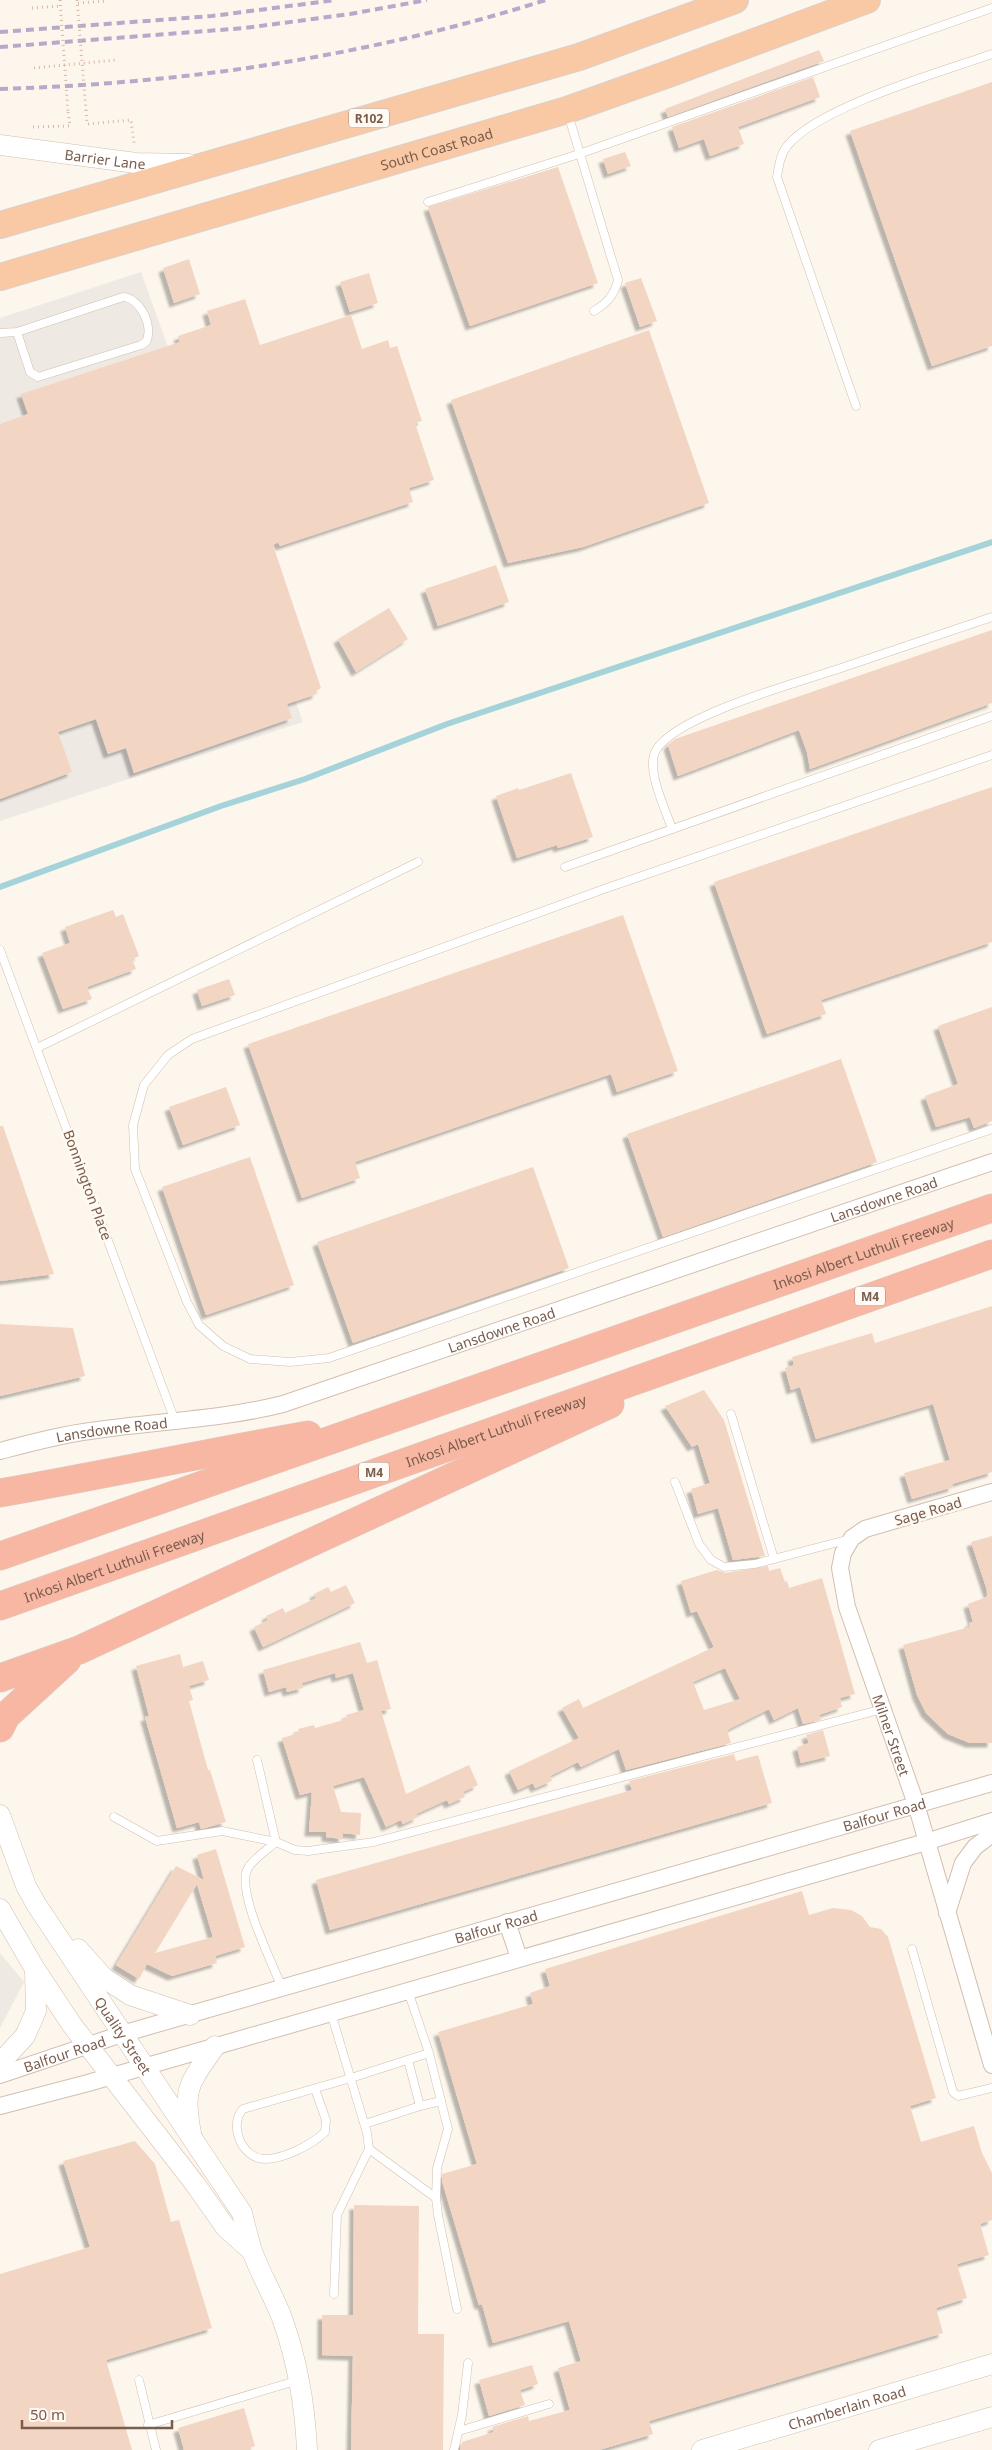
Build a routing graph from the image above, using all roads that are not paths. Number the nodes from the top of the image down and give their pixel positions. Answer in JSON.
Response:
{"nodes":[{"id":1,"x":735,"y":0,"type":"edge"},
{"id":2,"x":867,"y":0,"type":"edge"},
{"id":3,"x":992,"y":8,"type":"edge"},
{"id":4,"x":992,"y":54,"type":"edge"},
{"id":5,"x":567,"y":110,"type":"junction"},
{"id":6,"x":0,"y":145,"type":"edge"},
{"id":7,"x":579,"y":154,"type":"junction"},
{"id":8,"x":212,"y":165,"type":"junction"},
{"id":9,"x":428,"y":202,"type":"dead end"},
{"id":10,"x":0,"y":225,"type":"edge"},
{"id":11,"x":0,"y":277,"type":"edge"},
{"id":12,"x":594,"y":311,"type":"dead end"},
{"id":13,"x":17,"y":332,"type":"junction"},
{"id":14,"x":0,"y":333,"type":"edge"},
{"id":15,"x":856,"y":406,"type":"dead end"},
{"id":16,"x":992,"y":617,"type":"edge"},
{"id":17,"x":992,"y":716,"type":"edge"},
{"id":18,"x":992,"y":755,"type":"edge"},
{"id":19,"x":672,"y":829,"type":"junction"},
{"id":20,"x":418,"y":862,"type":"dead end"},
{"id":21,"x":565,"y":867,"type":"dead end"},
{"id":22,"x":0,"y":950,"type":"edge"},
{"id":23,"x":37,"y":1048,"type":"junction"},
{"id":24,"x":992,"y":1129,"type":"edge"},
{"id":25,"x":992,"y":1162,"type":"edge"},
{"id":26,"x":992,"y":1208,"type":"edge"},
{"id":27,"x":992,"y":1254,"type":"edge"},
{"id":28,"x":749,"y":1338,"type":"junction"},
{"id":29,"x":730,"y":1414,"type":"dead end"},
{"id":30,"x":175,"y":1421,"type":"junction"},
{"id":31,"x":384,"y":1423,"type":"junction"},
{"id":32,"x":0,"y":1451,"type":"edge"},
{"id":33,"x":675,"y":1482,"type":"dead end"},
{"id":34,"x":992,"y":1492,"type":"edge"},
{"id":35,"x":0,"y":1493,"type":"edge"},
{"id":36,"x":858,"y":1534,"type":"junction"},
{"id":37,"x":0,"y":1556,"type":"edge"},
{"id":38,"x":774,"y":1559,"type":"junction"},
{"id":39,"x":0,"y":1606,"type":"edge"},
{"id":40,"x":79,"y":1650,"type":"junction"},
{"id":41,"x":0,"y":1678,"type":"edge"},
{"id":42,"x":883,"y":1709,"type":"junction"},
{"id":43,"x":0,"y":1728,"type":"edge"},
{"id":44,"x":257,"y":1760,"type":"dead end"},
{"id":45,"x":992,"y":1783,"type":"edge"},
{"id":46,"x":916,"y":1804,"type":"junction"},
{"id":47,"x":0,"y":1815,"type":"edge"},
{"id":48,"x":114,"y":1817,"type":"dead end"},
{"id":49,"x":992,"y":1821,"type":"edge"},
{"id":50,"x":992,"y":1834,"type":"edge"},
{"id":51,"x":276,"y":1842,"type":"junction"},
{"id":52,"x":926,"y":1842,"type":"junction"},
{"id":53,"x":36,"y":1904,"type":"junction"},
{"id":54,"x":0,"y":1909,"type":"edge"},
{"id":55,"x":947,"y":1913,"type":"junction"},
{"id":56,"x":507,"y":1922,"type":"junction"},
{"id":57,"x":912,"y":1949,"type":"dead end"},
{"id":58,"x":519,"y":1958,"type":"junction"},
{"id":59,"x":35,"y":1969,"type":"junction"},
{"id":60,"x":282,"y":1988,"type":"junction"},
{"id":61,"x":408,"y":1991,"type":"junction"},
{"id":62,"x":331,"y":2013,"type":"junction"},
{"id":63,"x":190,"y":2015,"type":"junction"},
{"id":64,"x":122,"y":2034,"type":"junction"},
{"id":65,"x":87,"y":2045,"type":"junction"},
{"id":66,"x":215,"y":2046,"type":"junction"},
{"id":67,"x":429,"y":2053,"type":"junction"},
{"id":68,"x":408,"y":2060,"type":"junction"},
{"id":69,"x":0,"y":2063,"type":"edge"},
{"id":70,"x":992,"y":2065,"type":"edge"},
{"id":71,"x":144,"y":2067,"type":"junction"},
{"id":72,"x":0,"y":2075,"type":"edge"},
{"id":73,"x":110,"y":2076,"type":"junction"},
{"id":74,"x":351,"y":2078,"type":"junction"},
{"id":75,"x":992,"y":2088,"type":"edge"},
{"id":76,"x":314,"y":2089,"type":"junction"},
{"id":77,"x":441,"y":2101,"type":"junction"},
{"id":78,"x":0,"y":2106,"type":"edge"},
{"id":79,"x":420,"y":2106,"type":"junction"},
{"id":80,"x":365,"y":2124,"type":"junction"},
{"id":81,"x":193,"y":2140,"type":"junction"},
{"id":82,"x":369,"y":2149,"type":"junction"},
{"id":83,"x":436,"y":2198,"type":"junction"},
{"id":84,"x":252,"y":2251,"type":"junction"},
{"id":85,"x":334,"y":2294,"type":"dead end"},
{"id":86,"x":457,"y":2309,"type":"dead end"},
{"id":87,"x":468,"y":2363,"type":"dead end"},
{"id":88,"x":992,"y":2364,"type":"edge"},
{"id":89,"x":139,"y":2380,"type":"dead end"},
{"id":90,"x":299,"y":2380,"type":"junction"},
{"id":91,"x":549,"y":2404,"type":"dead end"},
{"id":92,"x":992,"y":2417,"type":"edge"},
{"id":93,"x":148,"y":2425,"type":"junction"},
{"id":94,"x":459,"y":2431,"type":"junction"},
{"id":95,"x":156,"y":2450,"type":"edge"},
{"id":96,"x":306,"y":2450,"type":"edge"},
{"id":97,"x":454,"y":2450,"type":"edge"},
{"id":98,"x":702,"y":2450,"type":"edge"},
{"id":99,"x":879,"y":2450,"type":"edge"}],
"edges":[{"from":1,"to":8,"type":"highway","number":"R102"},
{"from":2,"to":5,"type":"highway","name":"South Coast Road"},
{"from":3,"to":7,"type":"lane"},
{"from":4,"to":15,"type":"lane"},
{"from":5,"to":7,"type":"lane"},
{"from":5,"to":11,"type":"highway","name":"South Coast Road"},
{"from":6,"to":8,"type":"street","name":"Barrier Lane"},
{"from":7,"to":9,"type":"lane"},
{"from":7,"to":12,"type":"lane"},
{"from":8,"to":10,"type":"highway","number":"R102"},
{"from":13,"to":13,"type":"lane"},
{"from":13,"to":14,"type":"lane"},
{"from":16,"to":19,"type":"lane"},
{"from":17,"to":19,"type":"lane"},
{"from":18,"to":24,"type":"lane"},
{"from":19,"to":21,"type":"lane"},
{"from":20,"to":23,"type":"lane"},
{"from":22,"to":23,"type":"lane","name":"Bonnington Place"},
{"from":23,"to":30,"type":"lane","name":"Bonnington Place"},
{"from":25,"to":30,"type":"street","name":"Lansdowne Road"},
{"from":26,"to":31,"type":"highway","name":"Inkosi Albert Luthuli Freeway"},
{"from":27,"to":28,"type":"highway","name":"Inkosi Albert Luthuli Freeway","number":"M4"},
{"from":28,"to":39,"type":"highway","name":"Inkosi Albert Luthuli Freeway","number":"M4"},
{"from":28,"to":40,"type":"highway"},
{"from":29,"to":38,"type":"lane"},
{"from":30,"to":32,"type":"street","name":"Lansdowne Road"},
{"from":31,"to":35,"type":"highway"},
{"from":31,"to":37,"type":"highway","name":"Inkosi Albert Luthuli Freeway"},
{"from":33,"to":38,"type":"lane"},
{"from":34,"to":36,"type":"street","name":"Sage Road"},
{"from":36,"to":38,"type":"lane"},
{"from":36,"to":42,"type":"street","name":"Milner Street"},
{"from":40,"to":41,"type":"highway"},
{"from":40,"to":43,"type":"highway"},
{"from":42,"to":46,"type":"street","name":"Milner Street"},
{"from":42,"to":51,"type":"lane"},
{"from":44,"to":51,"type":"lane"},
{"from":45,"to":46,"type":"street","name":"Balfour Road"},
{"from":46,"to":52,"type":"street","name":"Milner Street"},
{"from":46,"to":56,"type":"street","name":"Balfour Road"},
{"from":47,"to":53,"type":"street","name":"Quality Street"},
{"from":48,"to":51,"type":"lane"},
{"from":49,"to":52,"type":"street"},
{"from":50,"to":55,"type":"street"},
{"from":51,"to":60,"type":"lane"},
{"from":52,"to":55,"type":"street","name":"Milner Street"},
{"from":52,"to":58,"type":"street"},
{"from":53,"to":63,"type":"street"},
{"from":53,"to":64,"type":"street","name":"Quality Street"},
{"from":54,"to":59,"type":"street","name":"Quality Street"},
{"from":55,"to":70,"type":"street","name":"Milner Street"},
{"from":56,"to":58,"type":"street"},
{"from":56,"to":60,"type":"street","name":"Balfour Road"},
{"from":57,"to":75,"type":"lane"},
{"from":58,"to":61,"type":"street"},
{"from":59,"to":65,"type":"street","name":"Quality Street"},
{"from":59,"to":69,"type":"street"},
{"from":60,"to":63,"type":"street","name":"Balfour Road"},
{"from":61,"to":62,"type":"street"},
{"from":61,"to":67,"type":"lane"},
{"from":62,"to":66,"type":"street"},
{"from":62,"to":74,"type":"lane"},
{"from":63,"to":64,"type":"street","name":"Balfour Road"},
{"from":64,"to":65,"type":"street","name":"Balfour Road"},
{"from":64,"to":71,"type":"street","name":"Quality Street"},
{"from":65,"to":72,"type":"street","name":"Balfour Road"},
{"from":65,"to":73,"type":"street","name":"Quality Street"},
{"from":66,"to":71,"type":"street"},
{"from":66,"to":81,"type":"street"},
{"from":67,"to":68,"type":"lane"},
{"from":67,"to":77,"type":"lane"},
{"from":68,"to":74,"type":"lane"},
{"from":68,"to":79,"type":"lane"},
{"from":71,"to":73,"type":"street"},
{"from":71,"to":81,"type":"street","name":"Quality Street"},
{"from":73,"to":78,"type":"street"},
{"from":73,"to":84,"type":"street","name":"Quality Street"},
{"from":74,"to":76,"type":"lane"},
{"from":74,"to":80,"type":"lane"},
{"from":76,"to":76,"type":"lane"},
{"from":77,"to":79,"type":"lane"},
{"from":77,"to":83,"type":"lane"},
{"from":79,"to":80,"type":"lane"},
{"from":80,"to":82,"type":"lane"},
{"from":81,"to":84,"type":"street","name":"Quality Street"},
{"from":82,"to":83,"type":"lane"},
{"from":82,"to":85,"type":"lane"},
{"from":83,"to":86,"type":"lane"},
{"from":84,"to":90,"type":"street","name":"Quality Street"},
{"from":87,"to":94,"type":"lane"},
{"from":88,"to":98,"type":"street","name":"Chamberlain Road"},
{"from":89,"to":93,"type":"lane"},
{"from":90,"to":93,"type":"lane"},
{"from":90,"to":96,"type":"street","name":"Quality Street"},
{"from":91,"to":94,"type":"lane"},
{"from":92,"to":99,"type":"street"},
{"from":93,"to":95,"type":"lane"},
{"from":94,"to":97,"type":"lane"}]}
